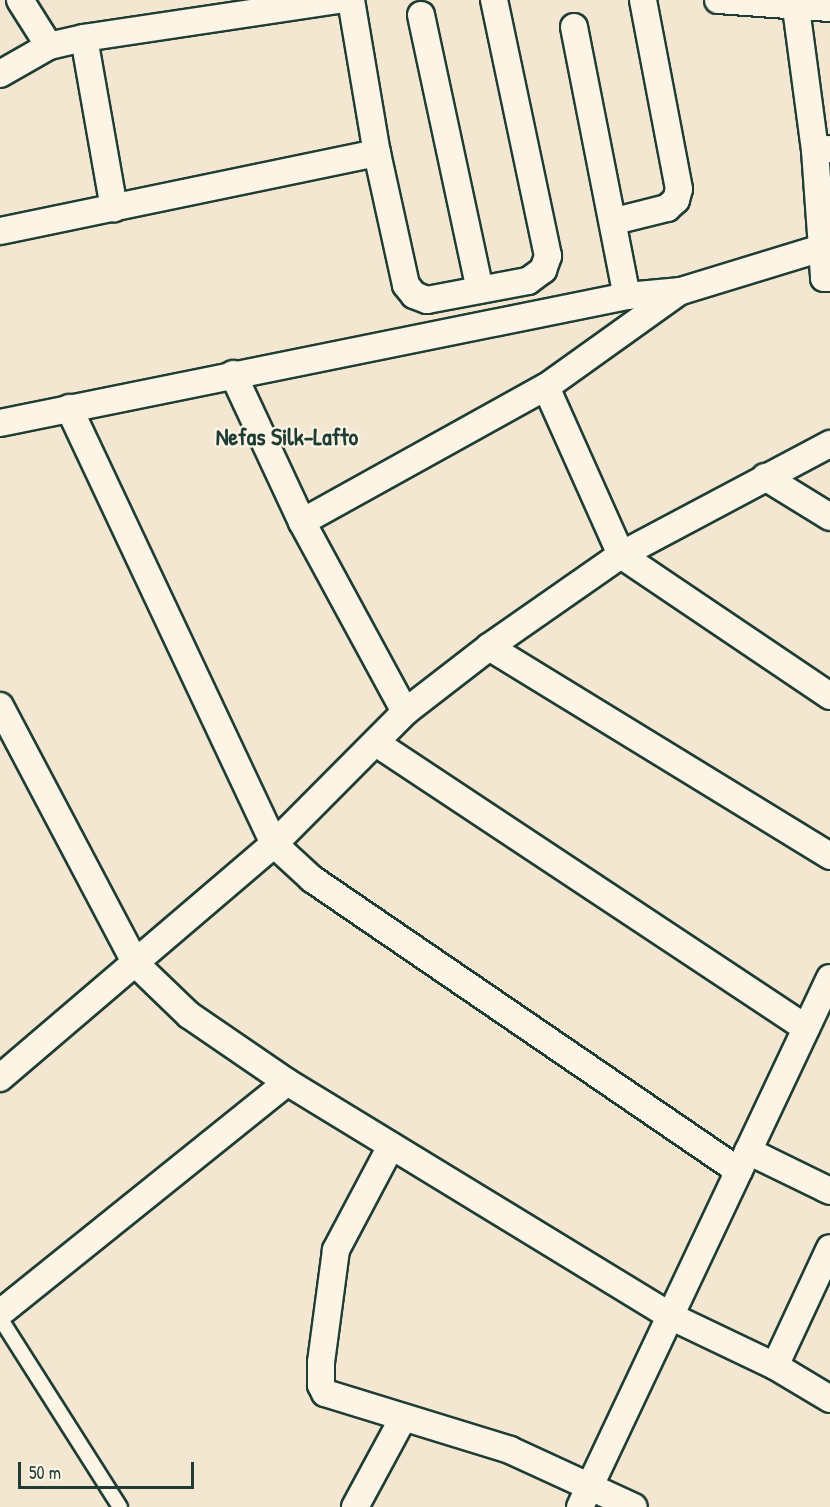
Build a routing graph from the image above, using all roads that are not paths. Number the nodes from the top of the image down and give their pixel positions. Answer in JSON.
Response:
{"nodes":[{"id":1,"x":20,"y":0,"type":"edge"},
{"id":2,"x":337,"y":0,"type":"edge"},
{"id":3,"x":351,"y":0,"type":"edge"},
{"id":4,"x":494,"y":0,"type":"edge"},
{"id":5,"x":643,"y":0,"type":"edge"},
{"id":6,"x":718,"y":0,"type":"edge"},
{"id":7,"x":796,"y":8,"type":"junction"},
{"id":8,"x":830,"y":8,"type":"edge"},
{"id":9,"x":421,"y":15,"type":"dead end"},
{"id":10,"x":574,"y":27,"type":"dead end"},
{"id":11,"x":84,"y":38,"type":"junction"},
{"id":12,"x":49,"y":46,"type":"junction"},
{"id":13,"x":0,"y":74,"type":"edge"},
{"id":14,"x":822,"y":150,"type":"edge"},
{"id":15,"x":377,"y":153,"type":"junction"},
{"id":16,"x":114,"y":208,"type":"junction"},
{"id":17,"x":615,"y":221,"type":"junction"},
{"id":18,"x":0,"y":231,"type":"edge"},
{"id":19,"x":822,"y":248,"type":"junction"},
{"id":20,"x":830,"y":278,"type":"edge"},
{"id":21,"x":480,"y":290,"type":"junction"},
{"id":22,"x":681,"y":291,"type":"junction"},
{"id":23,"x":627,"y":296,"type":"junction"},
{"id":24,"x":233,"y":374,"type":"junction"},
{"id":25,"x":546,"y":387,"type":"junction"},
{"id":26,"x":69,"y":408,"type":"junction"},
{"id":27,"x":0,"y":423,"type":"edge"},
{"id":28,"x":830,"y":444,"type":"edge"},
{"id":29,"x":765,"y":477,"type":"junction"},
{"id":30,"x":830,"y":518,"type":"edge"},
{"id":31,"x":302,"y":522,"type":"junction"},
{"id":32,"x":621,"y":555,"type":"junction"},
{"id":33,"x":489,"y":647,"type":"junction"},
{"id":34,"x":830,"y":696,"type":"edge"},
{"id":35,"x":0,"y":706,"type":"edge"},
{"id":36,"x":405,"y":712,"type":"junction"},
{"id":37,"x":7,"y":740,"type":"edge"},
{"id":38,"x":376,"y":742,"type":"junction"},
{"id":39,"x":274,"y":844,"type":"junction"},
{"id":40,"x":830,"y":856,"type":"edge"},
{"id":41,"x":136,"y":964,"type":"junction"},
{"id":42,"x":830,"y":978,"type":"edge"},
{"id":43,"x":806,"y":1028,"type":"junction"},
{"id":44,"x":0,"y":1078,"type":"edge"},
{"id":45,"x":287,"y":1082,"type":"junction"},
{"id":46,"x":391,"y":1146,"type":"junction"},
{"id":47,"x":743,"y":1161,"type":"junction"},
{"id":48,"x":830,"y":1191,"type":"edge"},
{"id":49,"x":830,"y":1248,"type":"edge"},
{"id":50,"x":0,"y":1315,"type":"edge"},
{"id":51,"x":670,"y":1316,"type":"junction"},
{"id":52,"x":775,"y":1366,"type":"junction"},
{"id":53,"x":830,"y":1399,"type":"edge"},
{"id":54,"x":402,"y":1420,"type":"junction"},
{"id":55,"x":585,"y":1497,"type":"edge"},
{"id":56,"x":120,"y":1507,"type":"edge"},
{"id":57,"x":355,"y":1507,"type":"edge"},
{"id":58,"x":634,"y":1507,"type":"edge"}],
"edges":[{"from":1,"to":12,"type":"street"},
{"from":2,"to":11,"type":"street"},
{"from":3,"to":15,"type":"street"},
{"from":4,"to":21,"type":"street"},
{"from":5,"to":17,"type":"street"},
{"from":6,"to":7,"type":"street"},
{"from":7,"to":8,"type":"street"},
{"from":7,"to":14,"type":"street"},
{"from":9,"to":21,"type":"street"},
{"from":10,"to":17,"type":"street"},
{"from":11,"to":12,"type":"street"},
{"from":11,"to":16,"type":"street"},
{"from":12,"to":13,"type":"street"},
{"from":14,"to":19,"type":"street"},
{"from":15,"to":16,"type":"street"},
{"from":15,"to":21,"type":"street"},
{"from":16,"to":18,"type":"street"},
{"from":17,"to":23,"type":"street"},
{"from":19,"to":20,"type":"street"},
{"from":19,"to":22,"type":"street"},
{"from":22,"to":23,"type":"street"},
{"from":22,"to":25,"type":"street"},
{"from":23,"to":24,"type":"street"},
{"from":24,"to":26,"type":"street"},
{"from":24,"to":31,"type":"street"},
{"from":25,"to":31,"type":"street"},
{"from":25,"to":32,"type":"street"},
{"from":26,"to":27,"type":"street"},
{"from":26,"to":39,"type":"street"},
{"from":28,"to":29,"type":"street"},
{"from":29,"to":30,"type":"street"},
{"from":29,"to":32,"type":"street"},
{"from":31,"to":36,"type":"street"},
{"from":32,"to":33,"type":"street"},
{"from":32,"to":34,"type":"street"},
{"from":33,"to":36,"type":"street"},
{"from":33,"to":40,"type":"street"},
{"from":35,"to":37,"type":"street"},
{"from":36,"to":38,"type":"street"},
{"from":37,"to":41,"type":"street"},
{"from":38,"to":39,"type":"street"},
{"from":38,"to":43,"type":"street"},
{"from":39,"to":41,"type":"street"},
{"from":39,"to":47,"type":"street"},
{"from":41,"to":44,"type":"street"},
{"from":41,"to":45,"type":"street"},
{"from":42,"to":43,"type":"street"},
{"from":43,"to":47,"type":"street"},
{"from":45,"to":46,"type":"street"},
{"from":45,"to":50,"type":"street"},
{"from":46,"to":51,"type":"street"},
{"from":46,"to":54,"type":"street"},
{"from":47,"to":48,"type":"street"},
{"from":47,"to":51,"type":"street"},
{"from":49,"to":52,"type":"street"},
{"from":50,"to":56,"type":"lane"},
{"from":51,"to":52,"type":"street"},
{"from":51,"to":55,"type":"street"},
{"from":52,"to":53,"type":"street"},
{"from":54,"to":55,"type":"street"},
{"from":54,"to":57,"type":"street"},
{"from":55,"to":58,"type":"street"}]}
